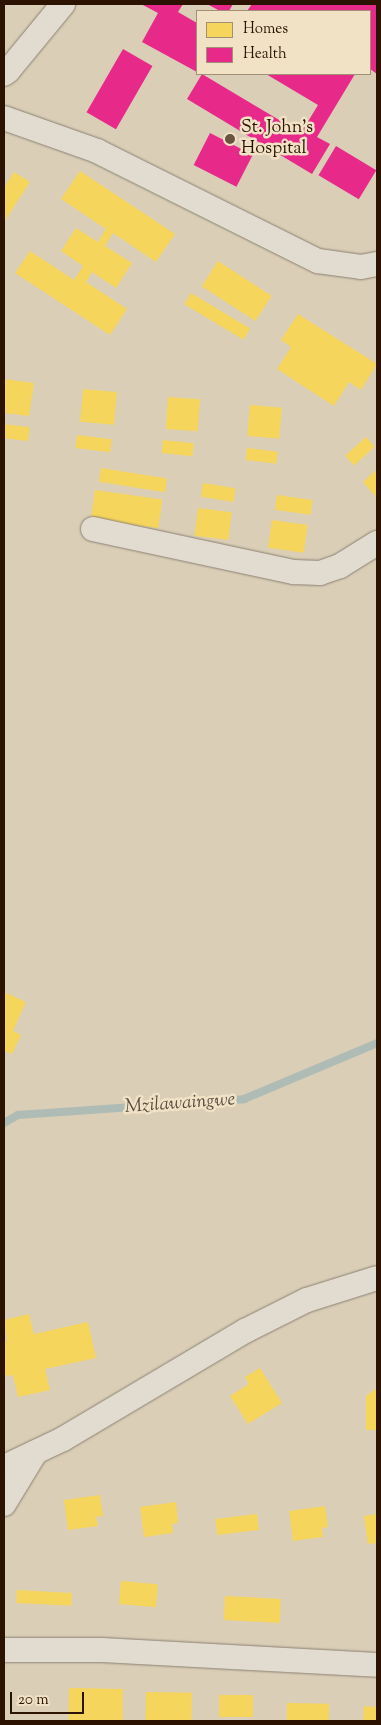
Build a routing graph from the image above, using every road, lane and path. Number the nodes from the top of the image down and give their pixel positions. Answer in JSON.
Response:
{"nodes":[{"id":1,"x":56,"y":6,"type":"edge"},
{"id":2,"x":5,"y":78,"type":"edge"},
{"id":3,"x":4,"y":118,"type":"edge"},
{"id":4,"x":377,"y":264,"type":"edge"},
{"id":5,"x":93,"y":529,"type":"dead end"},
{"id":6,"x":377,"y":543,"type":"edge"},
{"id":7,"x":377,"y":1278,"type":"edge"},
{"id":8,"x":35,"y":1452,"type":"junction"},
{"id":9,"x":4,"y":1467,"type":"edge"},
{"id":10,"x":4,"y":1504,"type":"edge"},
{"id":11,"x":4,"y":1650,"type":"edge"},
{"id":12,"x":377,"y":1666,"type":"edge"}],
"edges":[{"from":1,"to":2,"type":"street"},
{"from":3,"to":4,"type":"street"},
{"from":5,"to":6,"type":"street"},
{"from":7,"to":8,"type":"street"},
{"from":8,"to":9,"type":"street"},
{"from":8,"to":10,"type":"street"},
{"from":11,"to":12,"type":"street"}]}
